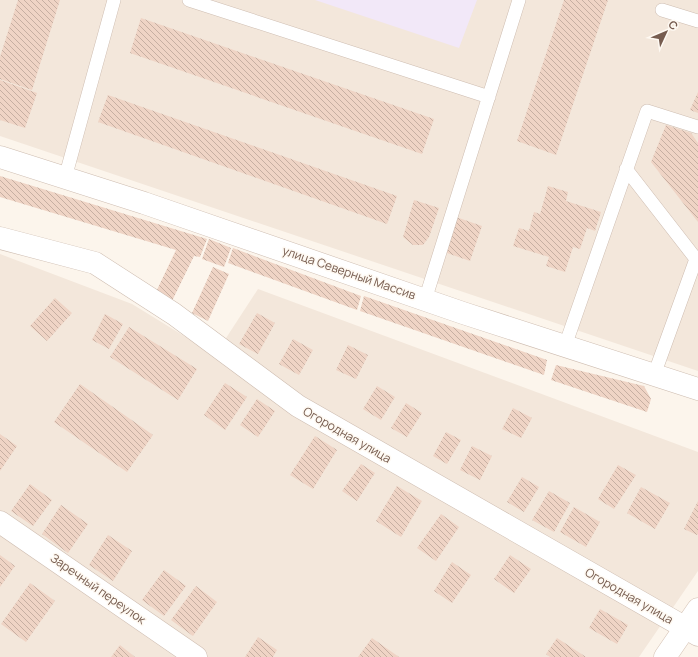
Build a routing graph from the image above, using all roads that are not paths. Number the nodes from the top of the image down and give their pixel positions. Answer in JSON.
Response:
{"nodes":[{"id":1,"x":114,"y":0,"type":"edge"},
{"id":2,"x":189,"y":0,"type":"edge"},
{"id":3,"x":519,"y":0,"type":"edge"},
{"id":4,"x":662,"y":10,"type":"dead end"},
{"id":5,"x":698,"y":21,"type":"edge"},
{"id":6,"x":489,"y":97,"type":"junction"},
{"id":7,"x":698,"y":127,"type":"edge"},
{"id":8,"x":0,"y":158,"type":"edge"},
{"id":9,"x":626,"y":169,"type":"junction"},
{"id":10,"x":65,"y":178,"type":"junction"},
{"id":11,"x":0,"y":238,"type":"edge"},
{"id":12,"x":425,"y":300,"type":"junction"},
{"id":13,"x":565,"y":346,"type":"junction"},
{"id":14,"x":654,"y":375,"type":"junction"},
{"id":15,"x":698,"y":389,"type":"edge"},
{"id":16,"x":0,"y":522,"type":"edge"},
{"id":17,"x":698,"y":609,"type":"edge"},
{"id":18,"x":692,"y":632,"type":"edge"},
{"id":19,"x":196,"y":657,"type":"edge"},
{"id":20,"x":665,"y":657,"type":"edge"}],
"edges":[{"from":1,"to":10,"type":"lane"},
{"from":2,"to":6,"type":"lane"},
{"from":3,"to":6,"type":"lane"},
{"from":4,"to":5,"type":"lane"},
{"from":6,"to":12,"type":"lane"},
{"from":7,"to":9,"type":"lane"},
{"from":8,"to":10,"type":"street","name":"улица Северный Массив"},
{"from":9,"to":13,"type":"lane"},
{"from":9,"to":14,"type":"lane"},
{"from":10,"to":12,"type":"street","name":"улица Северный Массив"},
{"from":11,"to":18,"type":"street","name":"Огородная улица"},
{"from":12,"to":13,"type":"street","name":"улица Северный Массив"},
{"from":13,"to":14,"type":"street","name":"улица Северный Массив"},
{"from":14,"to":15,"type":"street","name":"улица Северный Массив"},
{"from":16,"to":19,"type":"street","name":"Заречный переулок"},
{"from":17,"to":18,"type":"street"},
{"from":18,"to":20,"type":"street"}]}
